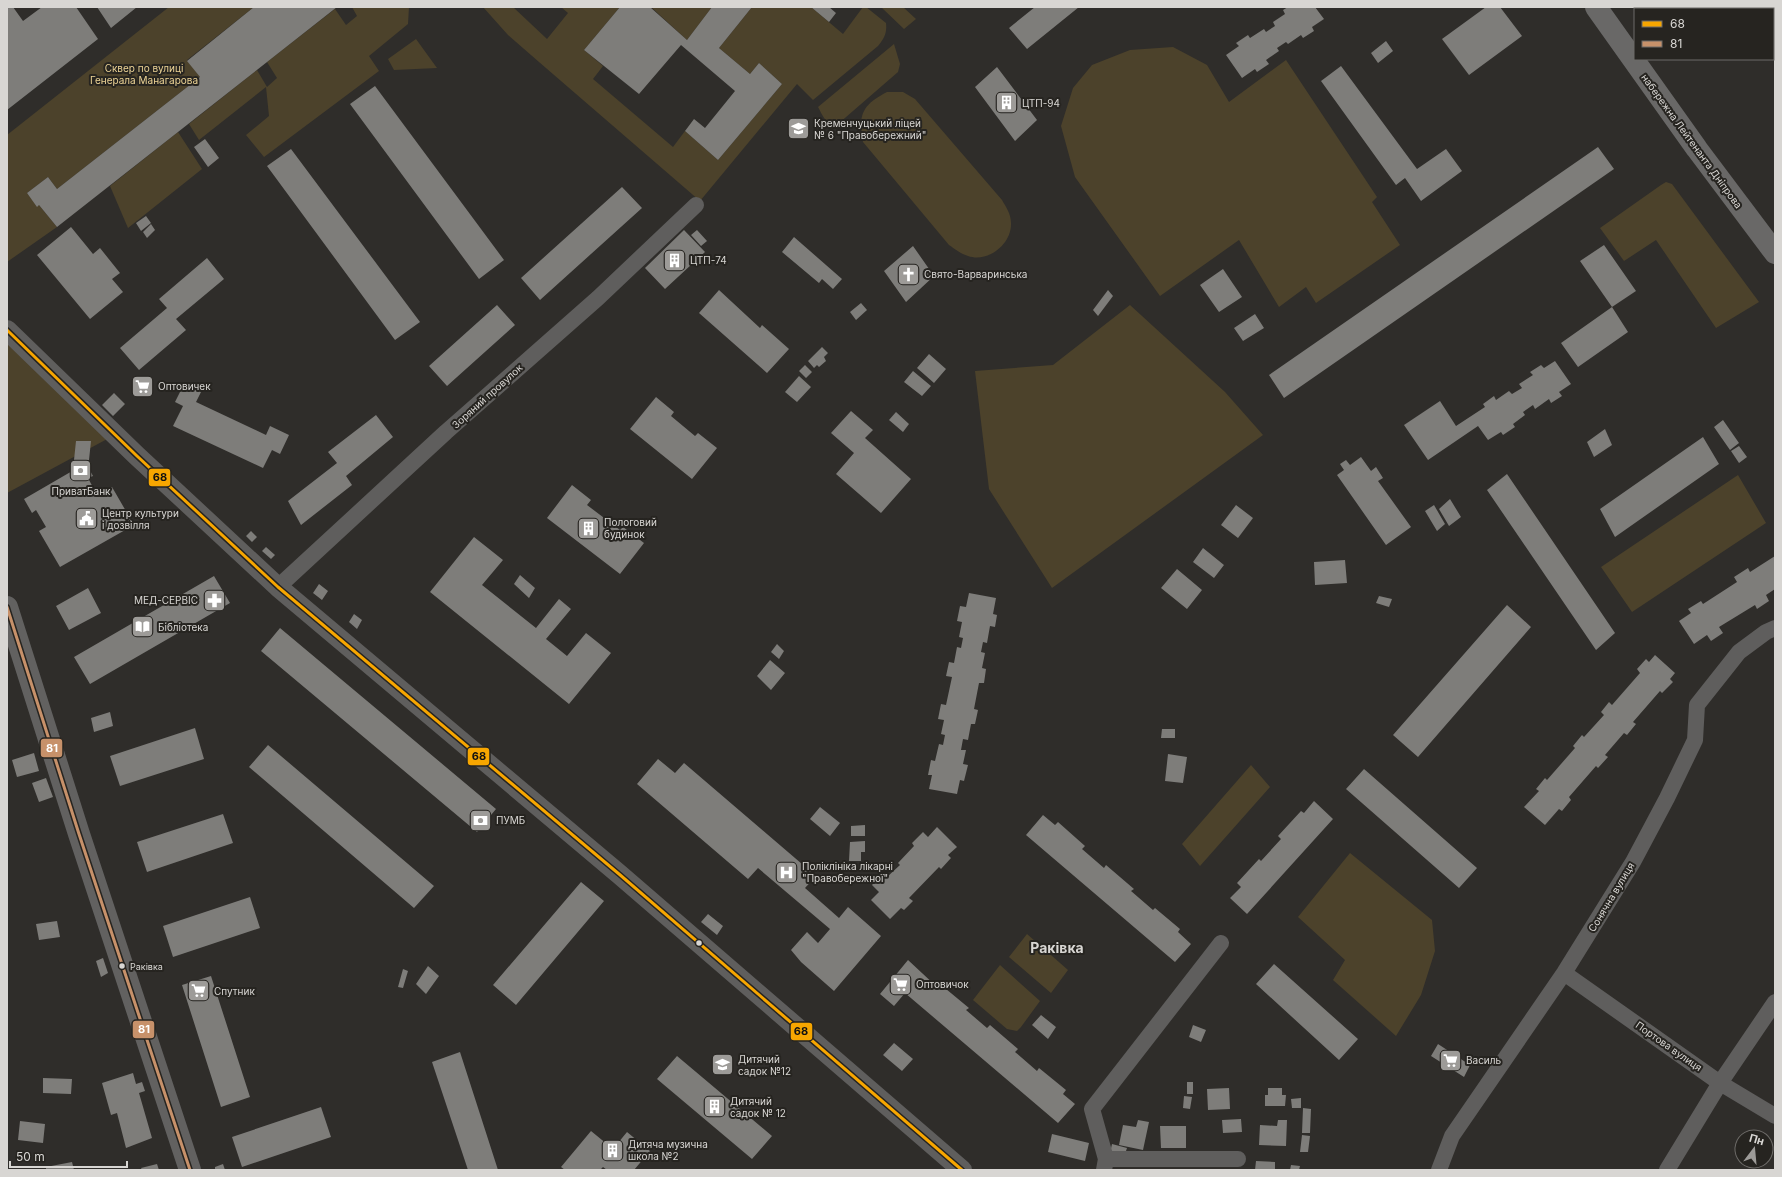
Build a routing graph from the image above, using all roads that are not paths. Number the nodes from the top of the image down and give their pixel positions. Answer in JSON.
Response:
{"nodes":[{"id":1,"x":1596,"y":7,"type":"edge"},
{"id":2,"x":696,"y":205,"type":"dead end"},
{"id":3,"x":1775,"y":253,"type":"edge"},
{"id":4,"x":7,"y":330,"type":"edge"},
{"id":5,"x":278,"y":587,"type":"junction"},
{"id":6,"x":7,"y":607,"type":"edge"},
{"id":7,"x":1775,"y":628,"type":"edge"},
{"id":8,"x":1221,"y":943,"type":"dead end"},
{"id":9,"x":1564,"y":973,"type":"junction"},
{"id":10,"x":1775,"y":1002,"type":"edge"},
{"id":11,"x":1720,"y":1083,"type":"junction"},
{"id":12,"x":1775,"y":1116,"type":"edge"},
{"id":13,"x":1238,"y":1159,"type":"dead end"},
{"id":14,"x":1105,"y":1165,"type":"edge"},
{"id":15,"x":190,"y":1170,"type":"edge"},
{"id":16,"x":962,"y":1170,"type":"edge"},
{"id":17,"x":1439,"y":1170,"type":"edge"},
{"id":18,"x":1667,"y":1170,"type":"edge"}],
"edges":[{"from":1,"to":3,"type":"main road","name":"набережна Лейтенанта Дніпрова"},
{"from":2,"to":5,"type":"street","name":"Зоряний провулок"},
{"from":4,"to":5,"type":"street"},
{"from":5,"to":16,"type":"street"},
{"from":6,"to":15,"type":"main road"},
{"from":7,"to":9,"type":"street","name":"Сонячна вулиця"},
{"from":8,"to":14,"type":"street"},
{"from":9,"to":11,"type":"street","name":"Портова вулиця"},
{"from":9,"to":17,"type":"street","name":"Сонячна вулиця"},
{"from":10,"to":11,"type":"street"},
{"from":11,"to":12,"type":"street","name":"Портова вулиця"},
{"from":11,"to":18,"type":"street"},
{"from":13,"to":14,"type":"street"}]}
